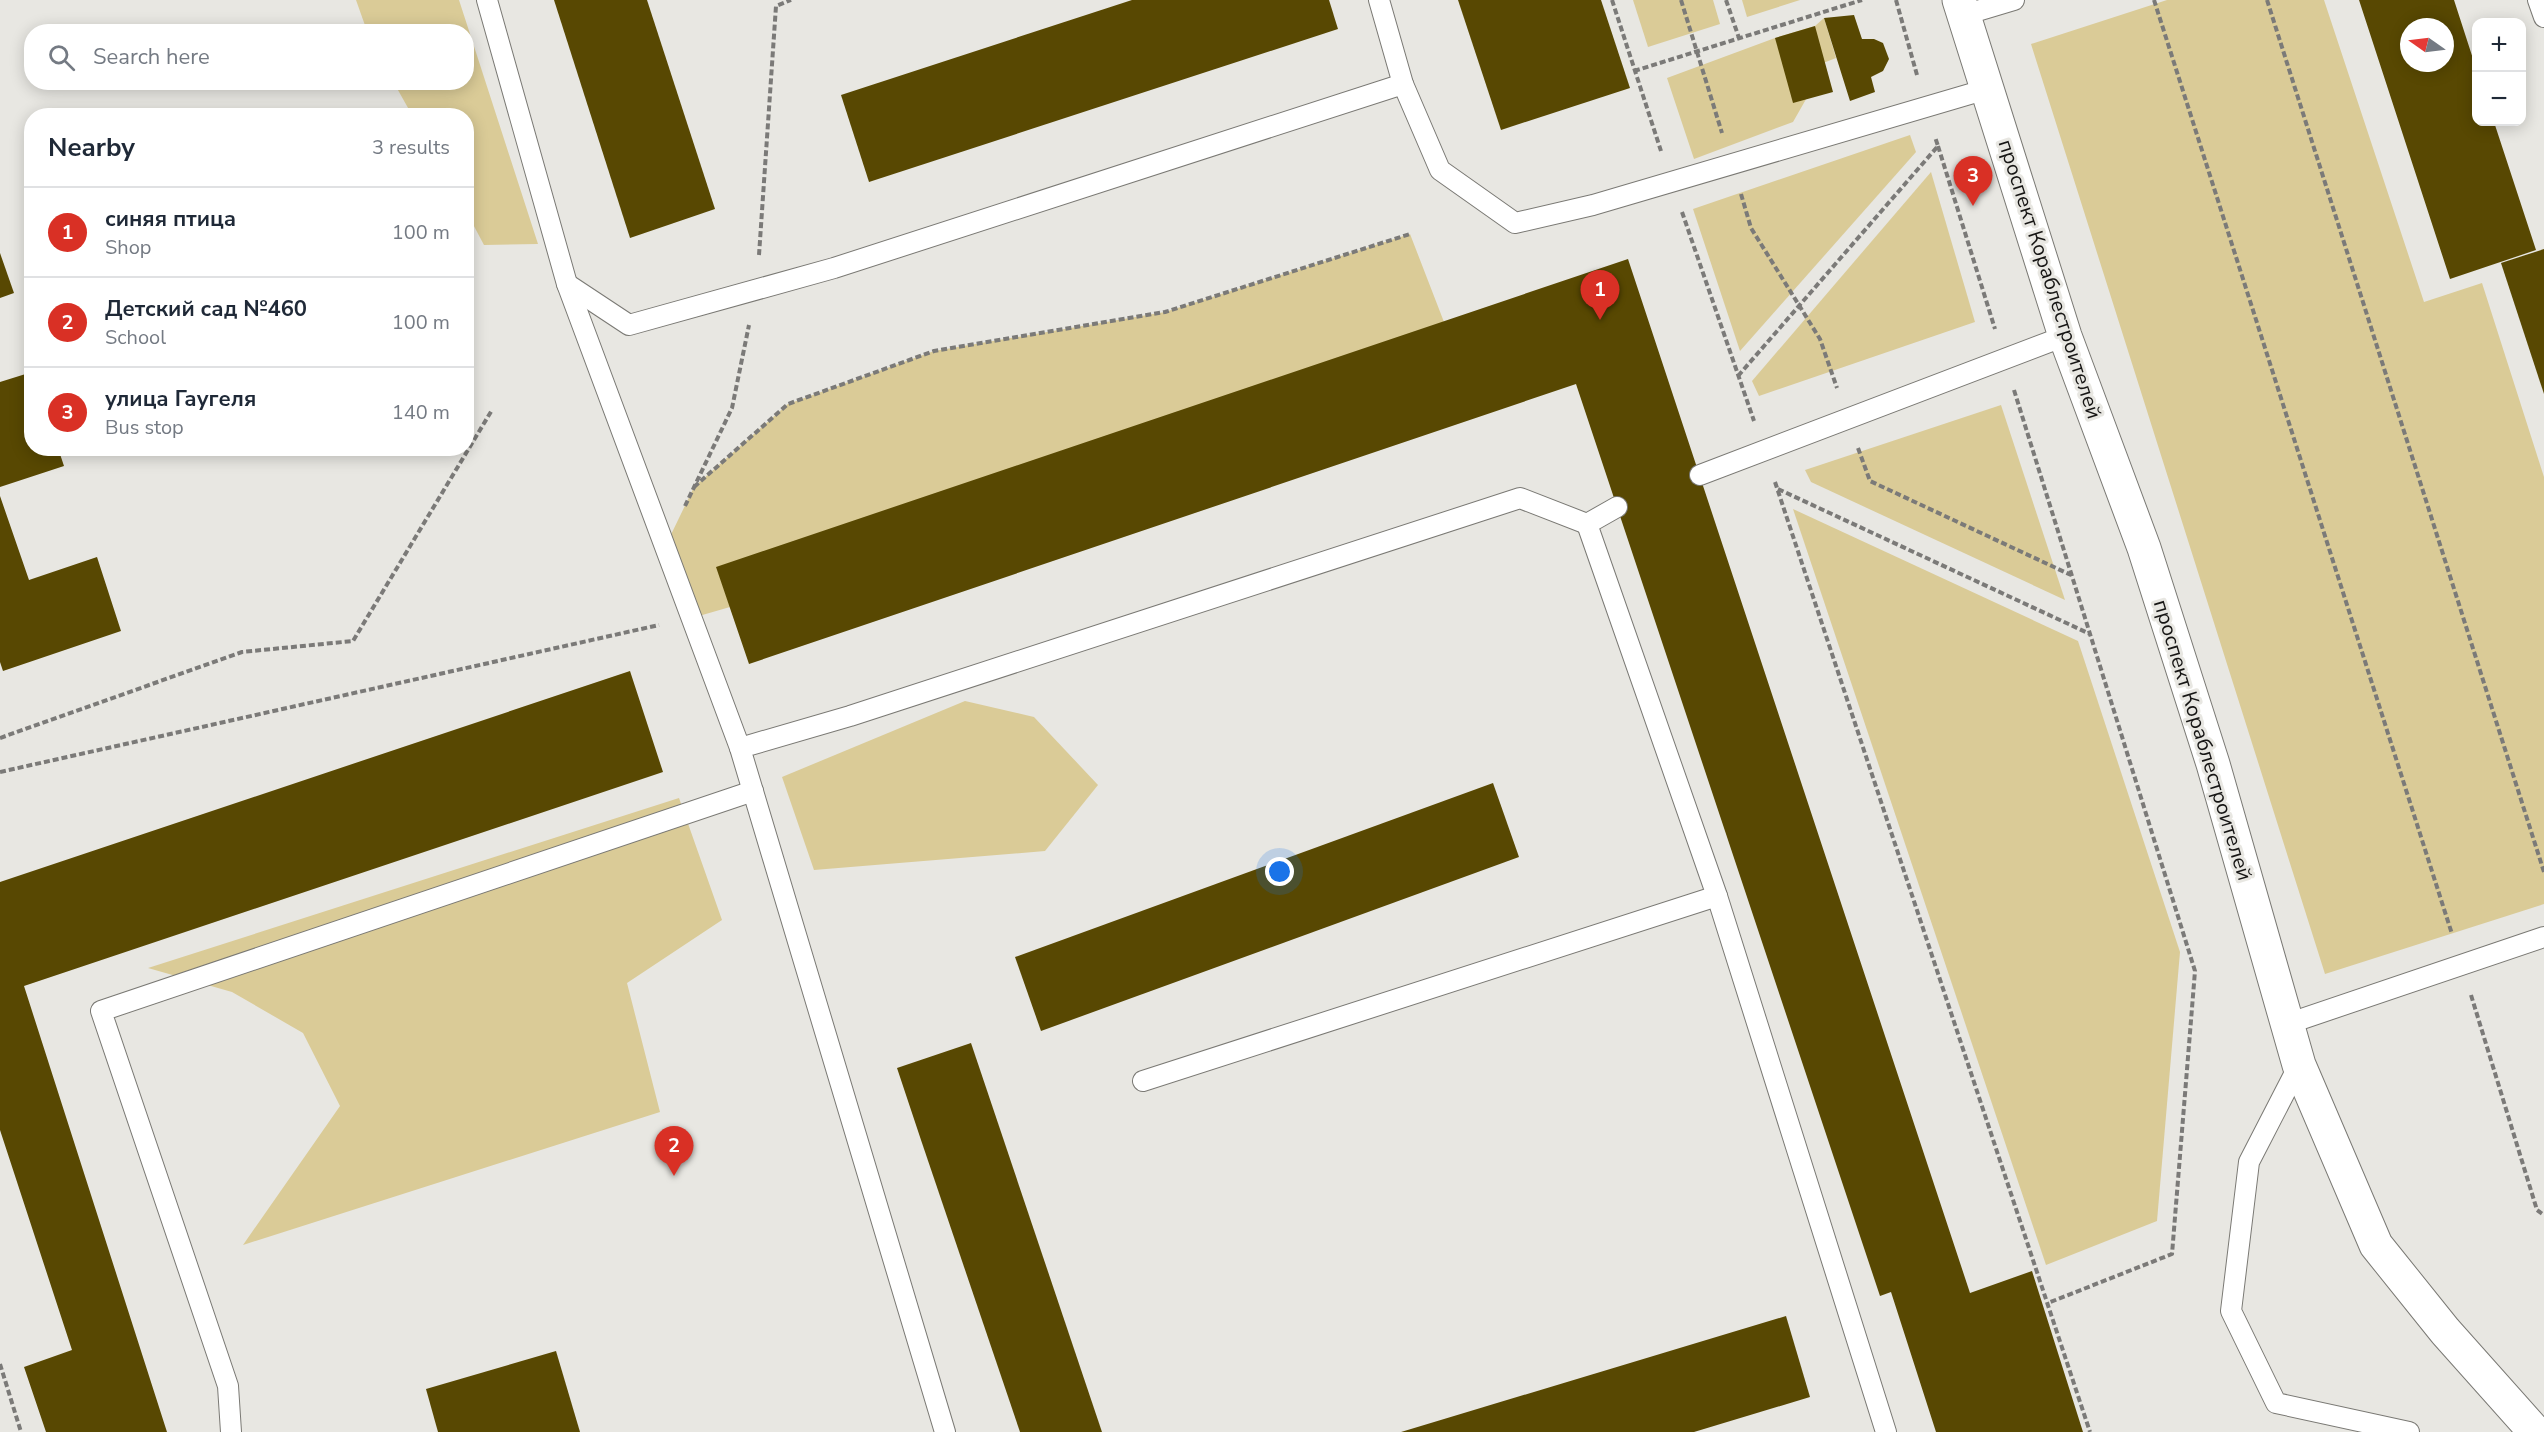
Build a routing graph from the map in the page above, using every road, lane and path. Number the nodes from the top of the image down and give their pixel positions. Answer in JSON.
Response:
{"nodes":[{"id":1,"x":486,"y":0,"type":"edge"},
{"id":2,"x":791,"y":0,"type":"edge"},
{"id":3,"x":1378,"y":0,"type":"edge"},
{"id":4,"x":1612,"y":0,"type":"edge"},
{"id":5,"x":1681,"y":0,"type":"edge"},
{"id":6,"x":1726,"y":0,"type":"edge"},
{"id":7,"x":1862,"y":0,"type":"edge"},
{"id":8,"x":1896,"y":0,"type":"edge"},
{"id":9,"x":2014,"y":0,"type":"edge"},
{"id":10,"x":2154,"y":0,"type":"edge"},
{"id":11,"x":2267,"y":0,"type":"edge"},
{"id":12,"x":2538,"y":0,"type":"edge"},
{"id":13,"x":1962,"y":7,"type":"edge"},
{"id":14,"x":2544,"y":17,"type":"edge"},
{"id":15,"x":1739,"y":38,"type":"junction"},
{"id":16,"x":1697,"y":51,"type":"junction"},
{"id":17,"x":1634,"y":71,"type":"junction"},
{"id":18,"x":1403,"y":84,"type":"junction"},
{"id":19,"x":1987,"y":89,"type":"junction"},
{"id":20,"x":1927,"y":107,"type":"junction"},
{"id":21,"x":1731,"y":164,"type":"junction"},
{"id":22,"x":1672,"y":182,"type":"junction"},
{"id":23,"x":1410,"y":234,"type":"dead end"},
{"id":24,"x":567,"y":284,"type":"junction"},
{"id":25,"x":756,"y":290,"type":"junction"},
{"id":26,"x":1800,"y":306,"type":"junction"},
{"id":27,"x":2065,"y":336,"type":"junction"},
{"id":28,"x":1737,"y":376,"type":"junction"},
{"id":29,"x":492,"y":410,"type":"dead end"},
{"id":30,"x":1848,"y":419,"type":"junction"},
{"id":31,"x":474,"y":440,"type":"edge"},
{"id":32,"x":1765,"y":451,"type":"junction"},
{"id":33,"x":464,"y":456,"type":"edge"},
{"id":34,"x":1700,"y":475,"type":"dead end"},
{"id":35,"x":694,"y":488,"type":"junction"},
{"id":36,"x":1778,"y":489,"type":"junction"},
{"id":37,"x":1617,"y":507,"type":"dead end"},
{"id":38,"x":1587,"y":524,"type":"junction"},
{"id":39,"x":665,"y":547,"type":"junction"},
{"id":40,"x":692,"y":618,"type":"junction"},
{"id":41,"x":2090,"y":634,"type":"junction"},
{"id":42,"x":0,"y":738,"type":"edge"},
{"id":43,"x":741,"y":748,"type":"junction"},
{"id":44,"x":0,"y":772,"type":"edge"},
{"id":45,"x":753,"y":791,"type":"junction"},
{"id":46,"x":2544,"y":872,"type":"edge"},
{"id":47,"x":1717,"y":896,"type":"junction"},
{"id":48,"x":2544,"y":937,"type":"edge"},
{"id":49,"x":2462,"y":964,"type":"junction"},
{"id":50,"x":2287,"y":1024,"type":"junction"},
{"id":51,"x":2299,"y":1065,"type":"junction"},
{"id":52,"x":1143,"y":1081,"type":"dead end"},
{"id":53,"x":2544,"y":1215,"type":"edge"},
{"id":54,"x":2048,"y":1303,"type":"junction"},
{"id":55,"x":0,"y":1364,"type":"edge"},
{"id":56,"x":21,"y":1432,"type":"edge"},
{"id":57,"x":231,"y":1432,"type":"edge"},
{"id":58,"x":945,"y":1432,"type":"edge"},
{"id":59,"x":1886,"y":1432,"type":"edge"},
{"id":60,"x":2090,"y":1432,"type":"edge"},
{"id":61,"x":2409,"y":1432,"type":"edge"},
{"id":62,"x":2535,"y":1432,"type":"edge"}],
"edges":[{"from":1,"to":24,"type":"lane"},
{"from":2,"to":25,"type":"path"},
{"from":3,"to":18,"type":"lane"},
{"from":4,"to":17,"type":"path"},
{"from":5,"to":16,"type":"path"},
{"from":6,"to":15,"type":"path"},
{"from":7,"to":15,"type":"path"},
{"from":8,"to":20,"type":"path"},
{"from":9,"to":13,"type":"lane"},
{"from":10,"to":49,"type":"path"},
{"from":11,"to":46,"type":"path"},
{"from":12,"to":14,"type":"lane"},
{"from":13,"to":19,"type":"street","name":"проспект Кораблестроителей"},
{"from":15,"to":16,"type":"path"},
{"from":16,"to":17,"type":"path"},
{"from":16,"to":21,"type":"path"},
{"from":17,"to":22,"type":"path"},
{"from":18,"to":22,"type":"lane"},
{"from":18,"to":25,"type":"lane"},
{"from":19,"to":20,"type":"lane"},
{"from":19,"to":27,"type":"street","name":"проспект Кораблестроителей"},
{"from":20,"to":21,"type":"lane"},
{"from":20,"to":26,"type":"path"},
{"from":21,"to":22,"type":"lane"},
{"from":21,"to":26,"type":"path"},
{"from":22,"to":28,"type":"path"},
{"from":23,"to":35,"type":"path"},
{"from":24,"to":25,"type":"lane"},
{"from":24,"to":39,"type":"lane"},
{"from":25,"to":35,"type":"path"},
{"from":26,"to":28,"type":"path"},
{"from":26,"to":30,"type":"path"},
{"from":27,"to":30,"type":"lane"},
{"from":27,"to":50,"type":"street","name":"проспект Кораблестроителей"},
{"from":28,"to":32,"type":"path"},
{"from":29,"to":31,"type":"path"},
{"from":30,"to":32,"type":"lane"},
{"from":30,"to":41,"type":"path"},
{"from":32,"to":34,"type":"lane"},
{"from":32,"to":36,"type":"path"},
{"from":33,"to":42,"type":"path"},
{"from":35,"to":39,"type":"path"},
{"from":36,"to":41,"type":"path"},
{"from":36,"to":54,"type":"path"},
{"from":37,"to":38,"type":"lane"},
{"from":38,"to":43,"type":"lane"},
{"from":38,"to":47,"type":"lane"},
{"from":39,"to":40,"type":"lane"},
{"from":40,"to":43,"type":"lane"},
{"from":40,"to":44,"type":"path"},
{"from":41,"to":54,"type":"path"},
{"from":43,"to":45,"type":"lane"},
{"from":45,"to":57,"type":"lane"},
{"from":45,"to":58,"type":"lane"},
{"from":47,"to":52,"type":"lane"},
{"from":47,"to":59,"type":"lane"},
{"from":48,"to":49,"type":"lane"},
{"from":49,"to":50,"type":"lane"},
{"from":49,"to":53,"type":"path"},
{"from":50,"to":51,"type":"street","name":"проспект Кораблестроителей"},
{"from":51,"to":61,"type":"lane"},
{"from":51,"to":62,"type":"street","name":"проспект Кораблестроителей"},
{"from":54,"to":60,"type":"path"},
{"from":55,"to":56,"type":"path"}]}
